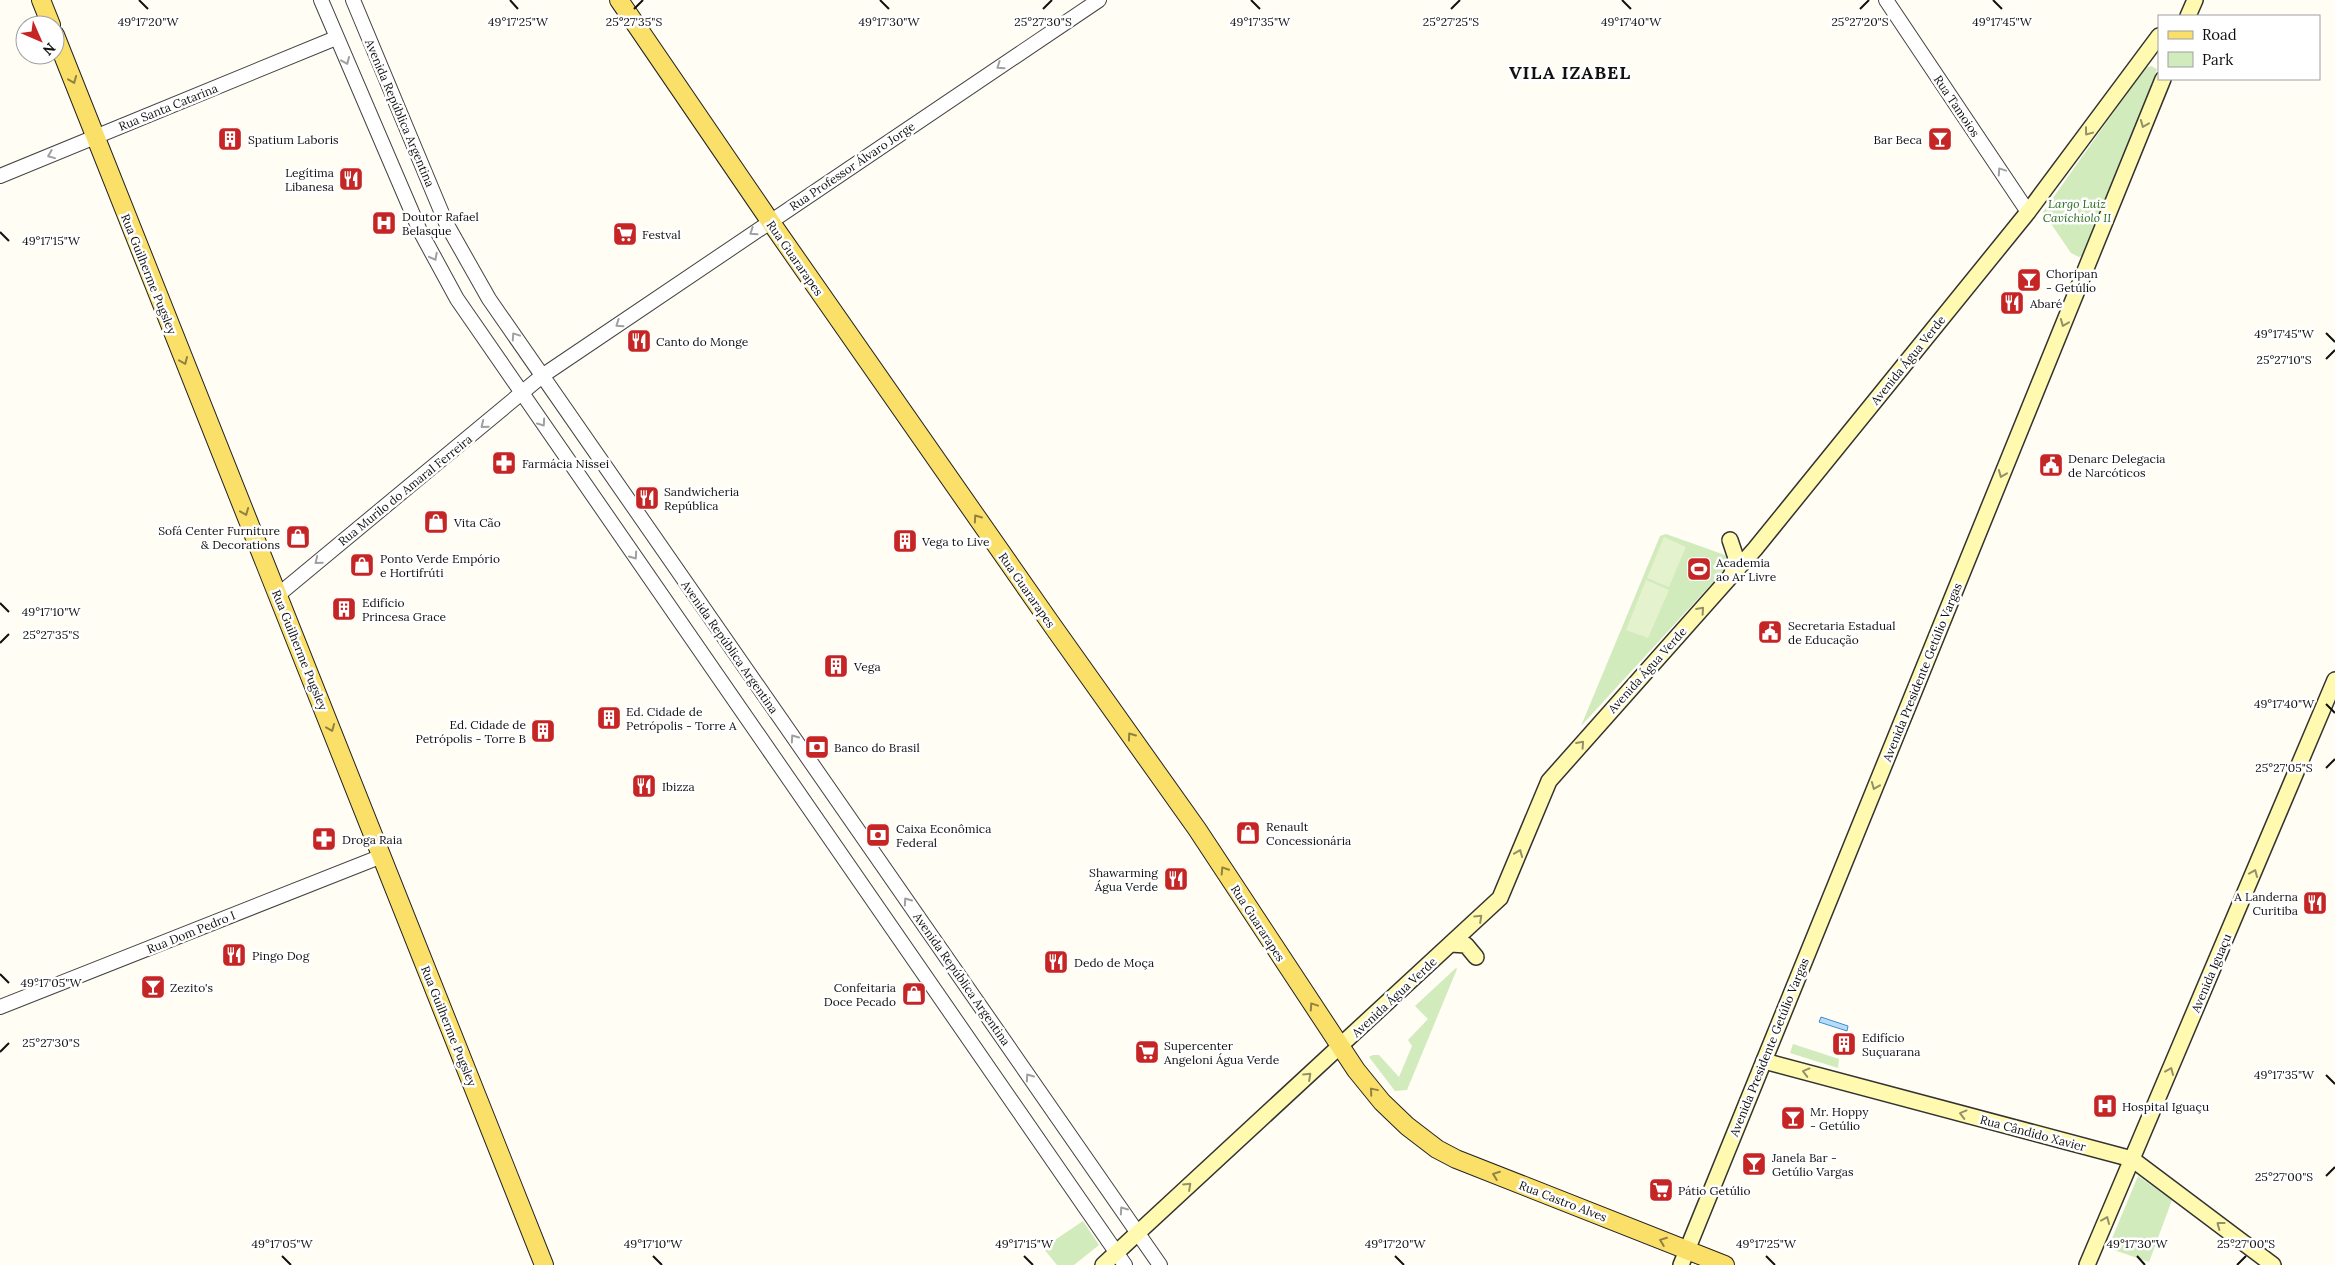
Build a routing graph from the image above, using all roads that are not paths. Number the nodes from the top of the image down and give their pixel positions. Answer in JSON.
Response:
{"nodes":[{"id":1,"x":41,"y":0,"type":"edge"},
{"id":2,"x":321,"y":0,"type":"edge"},
{"id":3,"x":353,"y":0,"type":"edge"},
{"id":4,"x":619,"y":0,"type":"edge"},
{"id":5,"x":1099,"y":0,"type":"edge"},
{"id":6,"x":1886,"y":0,"type":"edge"},
{"id":7,"x":2191,"y":6,"type":"edge"},
{"id":8,"x":47,"y":15,"type":"edge"},
{"id":9,"x":2180,"y":15,"type":"edge"},
{"id":10,"x":336,"y":38,"type":"junction"},
{"id":11,"x":2157,"y":41,"type":"edge"},
{"id":12,"x":65,"y":60,"type":"edge"},
{"id":13,"x":2163,"y":80,"type":"edge"},
{"id":14,"x":96,"y":137,"type":"junction"},
{"id":15,"x":0,"y":176,"type":"edge"},
{"id":16,"x":2028,"y":212,"type":"junction"},
{"id":17,"x":770,"y":221,"type":"junction"},
{"id":18,"x":532,"y":385,"type":"junction"},
{"id":19,"x":1730,"y":540,"type":"dead end"},
{"id":20,"x":1730,"y":577,"type":"junction"},
{"id":21,"x":278,"y":595,"type":"junction"},
{"id":22,"x":2335,"y":680,"type":"edge"},
{"id":23,"x":382,"y":856,"type":"junction"},
{"id":24,"x":1451,"y":944,"type":"junction"},
{"id":25,"x":1476,"y":957,"type":"dead end"},
{"id":26,"x":0,"y":1008,"type":"edge"},
{"id":27,"x":1340,"y":1046,"type":"junction"},
{"id":28,"x":1764,"y":1061,"type":"junction"},
{"id":29,"x":1406,"y":1126,"type":"joint"},
{"id":30,"x":2132,"y":1159,"type":"junction"},
{"id":31,"x":1138,"y":1232,"type":"junction"},
{"id":32,"x":1684,"y":1257,"type":"edge"},
{"id":33,"x":1120,"y":1259,"type":"edge"},
{"id":34,"x":544,"y":1265,"type":"edge"},
{"id":35,"x":1104,"y":1265,"type":"edge"},
{"id":36,"x":1160,"y":1265,"type":"edge"},
{"id":37,"x":1725,"y":1265,"type":"edge"},
{"id":38,"x":2087,"y":1265,"type":"edge"},
{"id":39,"x":2273,"y":1265,"type":"edge"}],
"edges":[{"from":1,"to":8,"type":"main road"},
{"from":2,"to":10,"type":"street","name":"Avenida República Argentina"},
{"from":18,"to":3,"type":"street","name":"Avenida República Argentina","one_way":true},
{"from":4,"to":17,"type":"main road","name":"Rua Guararapes"},
{"from":5,"to":17,"type":"street","name":"Rua Professor Álvaro Jorge","one_way":true},
{"from":16,"to":6,"type":"street","name":"Rua Tamoios","one_way":true},
{"from":7,"to":9,"type":"main road"},
{"from":10,"to":14,"type":"street","name":"Rua Santa Catarina"},
{"from":10,"to":18,"type":"street","name":"Avenida República Argentina","one_way":true},
{"from":11,"to":16,"type":"main road","name":"Avenida Água Verde","one_way":true},
{"from":12,"to":14,"type":"main road","name":"Rua Guilherme Pugsley","one_way":true},
{"from":13,"to":28,"type":"main road","name":"Avenida Presidente Getúlio Vargas","one_way":true},
{"from":14,"to":15,"type":"street","name":"Rua Santa Catarina","one_way":true},
{"from":14,"to":21,"type":"main road","name":"Rua Guilherme Pugsley","one_way":true},
{"from":16,"to":20,"type":"main road","name":"Avenida Água Verde"},
{"from":17,"to":18,"type":"street","name":"Rua Professor Álvaro Jorge","one_way":true},
{"from":27,"to":17,"type":"main road","name":"Rua Guararapes","one_way":true},
{"from":18,"to":21,"type":"street","name":"Rua Murilo do Amaral Ferreira","one_way":true},
{"from":31,"to":18,"type":"street","name":"Avenida República Argentina","one_way":true},
{"from":18,"to":33,"type":"street","name":"Avenida República Argentina","one_way":true},
{"from":19,"to":20,"type":"main road"},
{"from":24,"to":20,"type":"main road","name":"Avenida Água Verde","one_way":true},
{"from":21,"to":23,"type":"main road","name":"Rua Guilherme Pugsley","one_way":true},
{"from":30,"to":22,"type":"main road","name":"Avenida Iguaçu","one_way":true},
{"from":23,"to":26,"type":"street","name":"Rua Dom Pedro I"},
{"from":23,"to":34,"type":"main road","name":"Rua Guilherme Pugsley"},
{"from":24,"to":25,"type":"main road"},
{"from":24,"to":27,"type":"main road","name":"Avenida Água Verde"},
{"from":29,"to":27,"type":"main road","name":"Rua Guararapes","one_way":true},
{"from":31,"to":27,"type":"main road","name":"Avenida Água Verde","one_way":true},
{"from":30,"to":28,"type":"main road","name":"Rua Cândido Xavier","one_way":true},
{"from":28,"to":32,"type":"main road","name":"Avenida Presidente Getúlio Vargas"},
{"from":32,"to":29,"type":"main road","name":"Rua Castro Alves","one_way":true},
{"from":38,"to":30,"type":"main road","name":"Avenida Iguaçu","one_way":true},
{"from":39,"to":30,"type":"main road","name":"Rua Cândido Xavier","one_way":true},
{"from":31,"to":33,"type":"main road","name":"Avenida Água Verde"},
{"from":31,"to":36,"type":"street","name":"Avenida República Argentina"},
{"from":32,"to":37,"type":"main road","name":"Rua Castro Alves"},
{"from":33,"to":35,"type":"main road","name":"Avenida Água Verde"}]}
